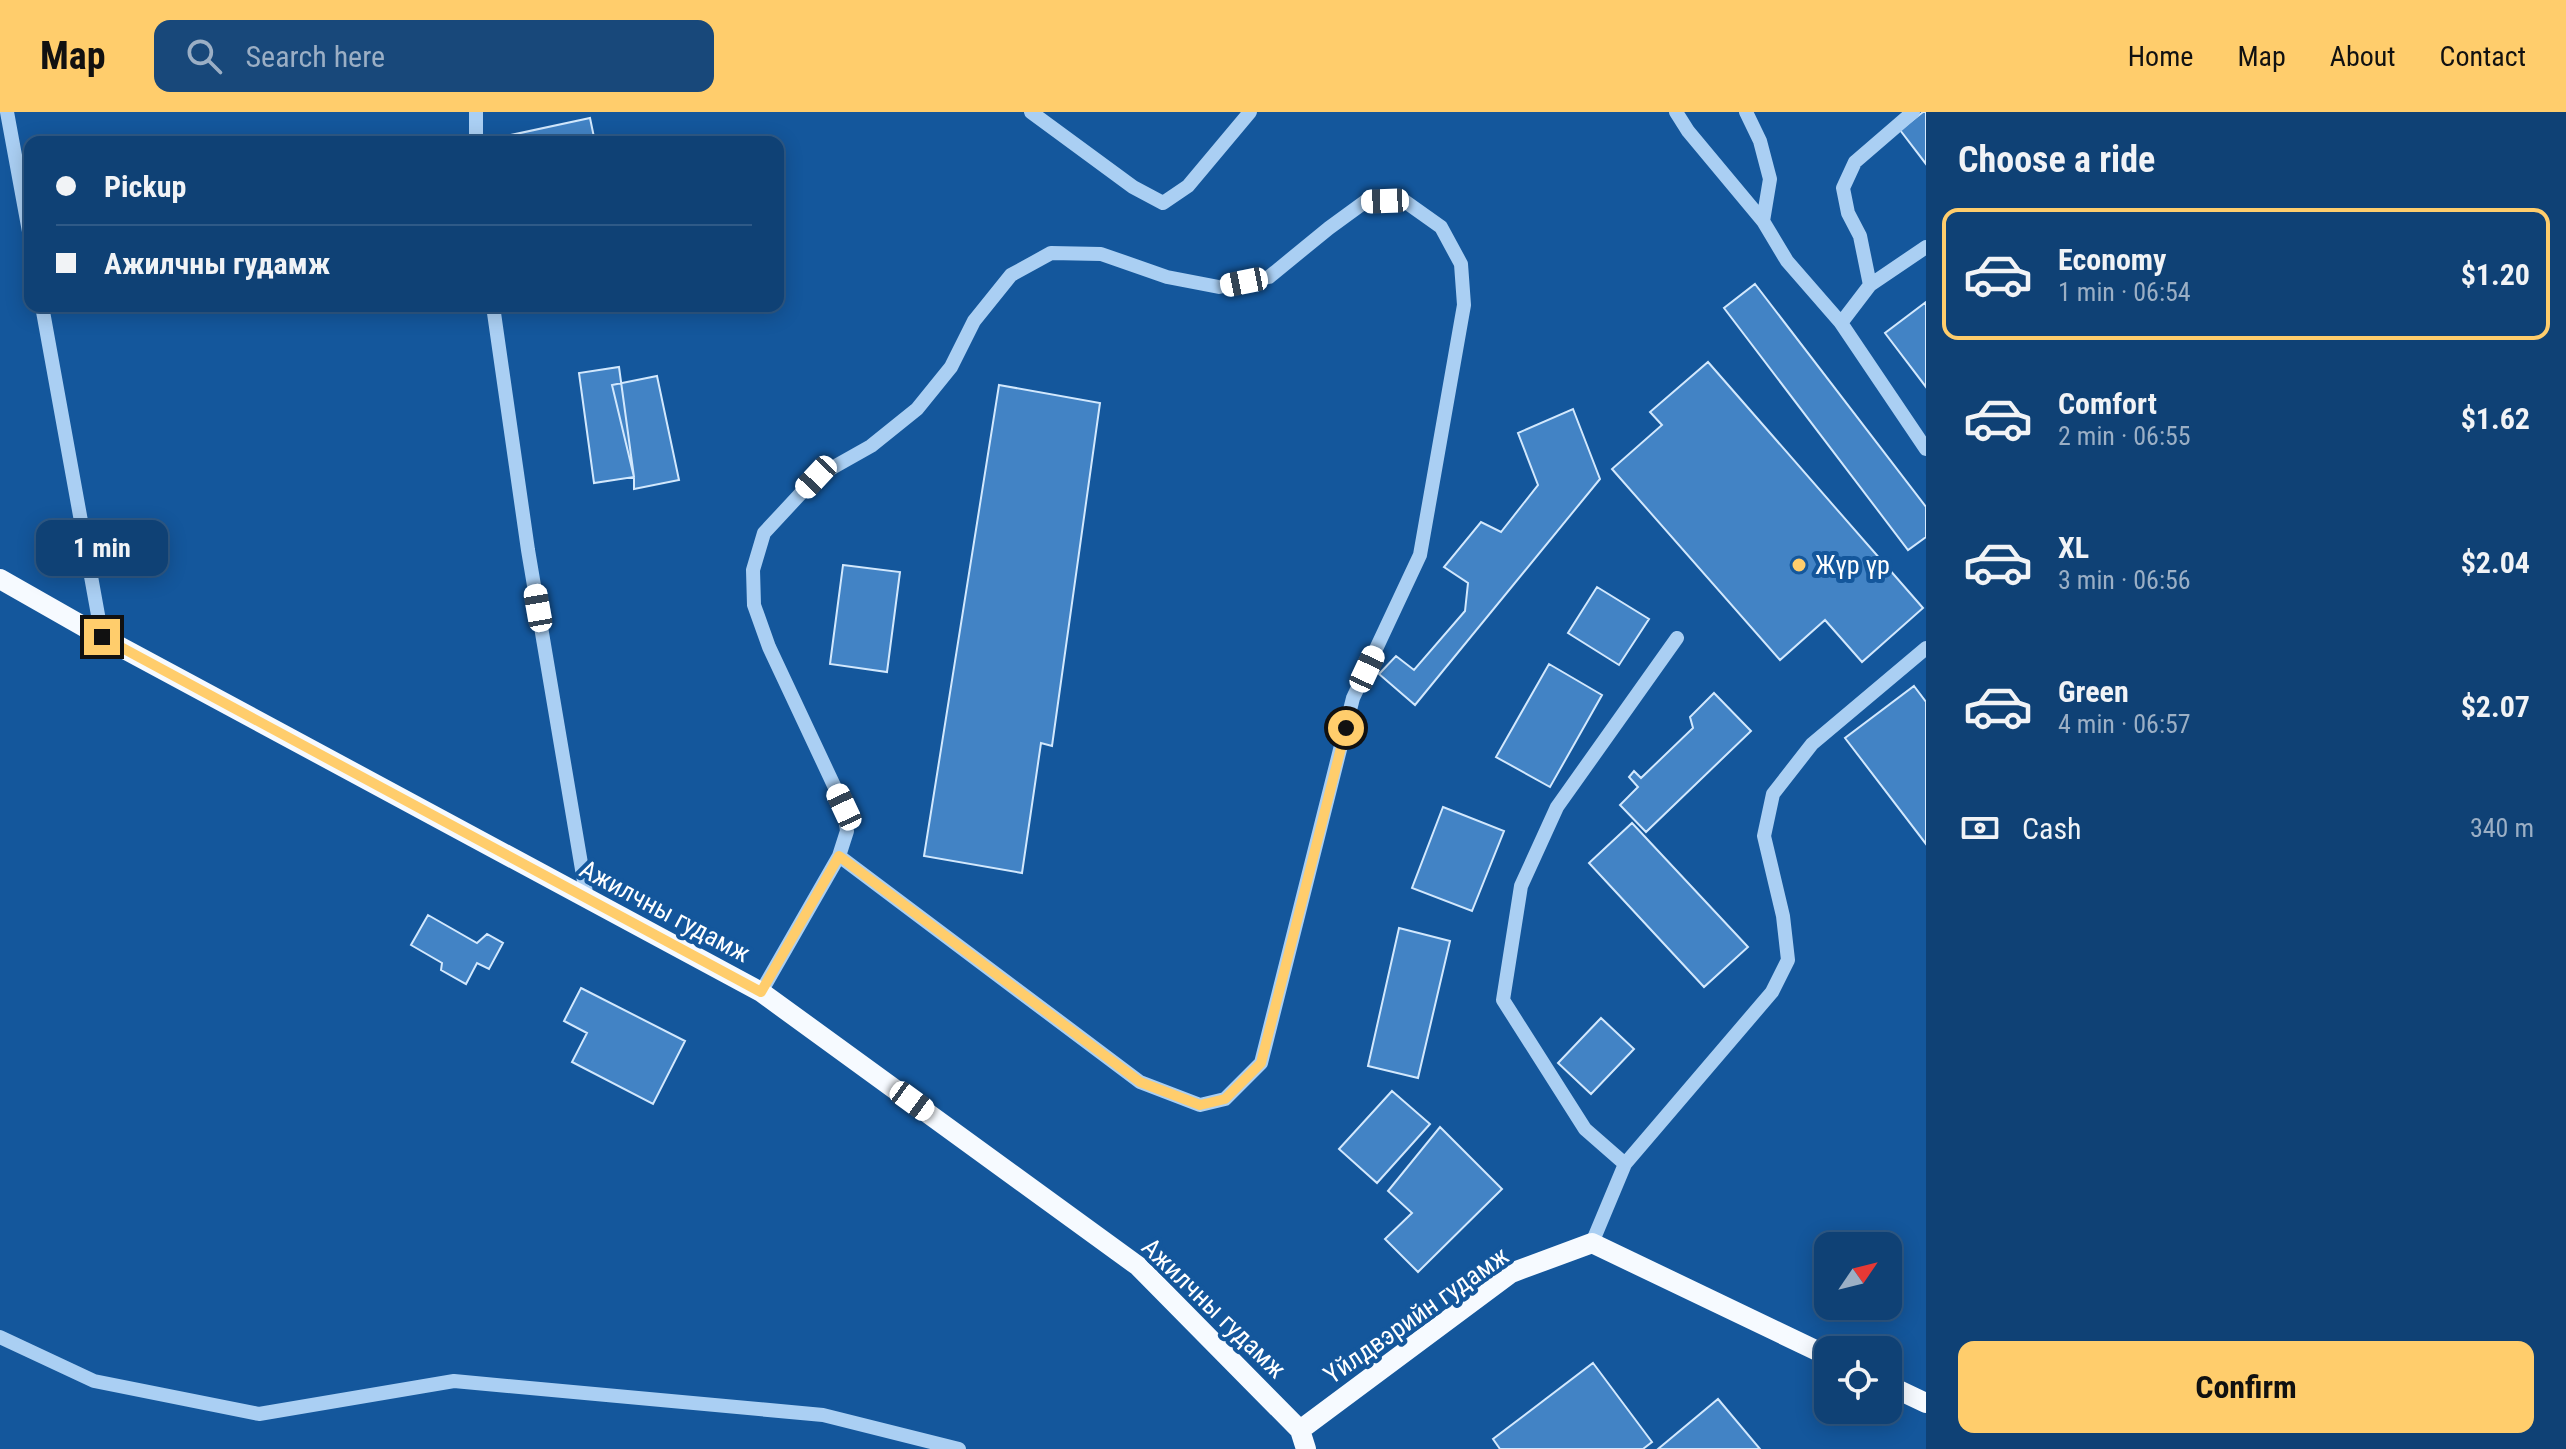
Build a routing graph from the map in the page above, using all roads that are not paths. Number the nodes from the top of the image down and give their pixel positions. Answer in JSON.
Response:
{"nodes":[{"id":1,"x":7,"y":112,"type":"edge"},
{"id":2,"x":476,"y":112,"type":"edge"},
{"id":3,"x":1031,"y":112,"type":"edge"},
{"id":4,"x":1250,"y":112,"type":"edge"},
{"id":5,"x":1676,"y":112,"type":"edge"},
{"id":6,"x":1746,"y":112,"type":"edge"},
{"id":7,"x":1913,"y":112,"type":"edge"},
{"id":8,"x":476,"y":136,"type":"edge"},
{"id":9,"x":24,"y":204,"type":"edge"},
{"id":10,"x":1763,"y":221,"type":"junction"},
{"id":11,"x":1926,"y":247,"type":"edge"},
{"id":12,"x":1870,"y":285,"type":"junction"},
{"id":13,"x":43,"y":312,"type":"edge"},
{"id":14,"x":494,"y":312,"type":"edge"},
{"id":15,"x":1841,"y":323,"type":"junction"},
{"id":16,"x":1926,"y":449,"type":"edge"},
{"id":17,"x":0,"y":579,"type":"edge"},
{"id":18,"x":102,"y":637,"type":"junction"},
{"id":19,"x":1677,"y":638,"type":"dead end"},
{"id":20,"x":1926,"y":649,"type":"edge"},
{"id":21,"x":839,"y":856,"type":"junction"},
{"id":22,"x":587,"y":899,"type":"junction"},
{"id":23,"x":761,"y":992,"type":"junction"},
{"id":24,"x":1625,"y":1164,"type":"junction"},
{"id":25,"x":1592,"y":1243,"type":"junction"},
{"id":26,"x":0,"y":1337,"type":"edge"},
{"id":27,"x":1814,"y":1349,"type":"edge"},
{"id":28,"x":1902,"y":1392,"type":"edge"},
{"id":29,"x":1926,"y":1403,"type":"edge"},
{"id":30,"x":1303,"y":1439,"type":"edge"},
{"id":31,"x":959,"y":1449,"type":"edge"}],
"edges":[{"from":1,"to":9,"type":"street"},
{"from":2,"to":8,"type":"street"},
{"from":3,"to":4,"type":"street"},
{"from":5,"to":10,"type":"street"},
{"from":6,"to":10,"type":"street"},
{"from":7,"to":12,"type":"street"},
{"from":10,"to":15,"type":"street"},
{"from":11,"to":12,"type":"street"},
{"from":12,"to":15,"type":"street"},
{"from":13,"to":18,"type":"street"},
{"from":14,"to":22,"type":"street"},
{"from":15,"to":16,"type":"street"},
{"from":17,"to":18,"type":"main road","name":"Ажилчны гудамж"},
{"from":18,"to":22,"type":"main road","name":"Ажилчны гудамж"},
{"from":19,"to":24,"type":"street"},
{"from":20,"to":24,"type":"street"},
{"from":21,"to":21,"type":"street"},
{"from":21,"to":23,"type":"street"},
{"from":22,"to":23,"type":"main road","name":"Ажилчны гудамж"},
{"from":23,"to":30,"type":"main road","name":"Ажилчны гудамж"},
{"from":24,"to":25,"type":"street"},
{"from":25,"to":27,"type":"main road"},
{"from":25,"to":30,"type":"main road","name":"Yйлдвэрийн гудамж"},
{"from":26,"to":31,"type":"street"},
{"from":28,"to":29,"type":"main road"}]}
